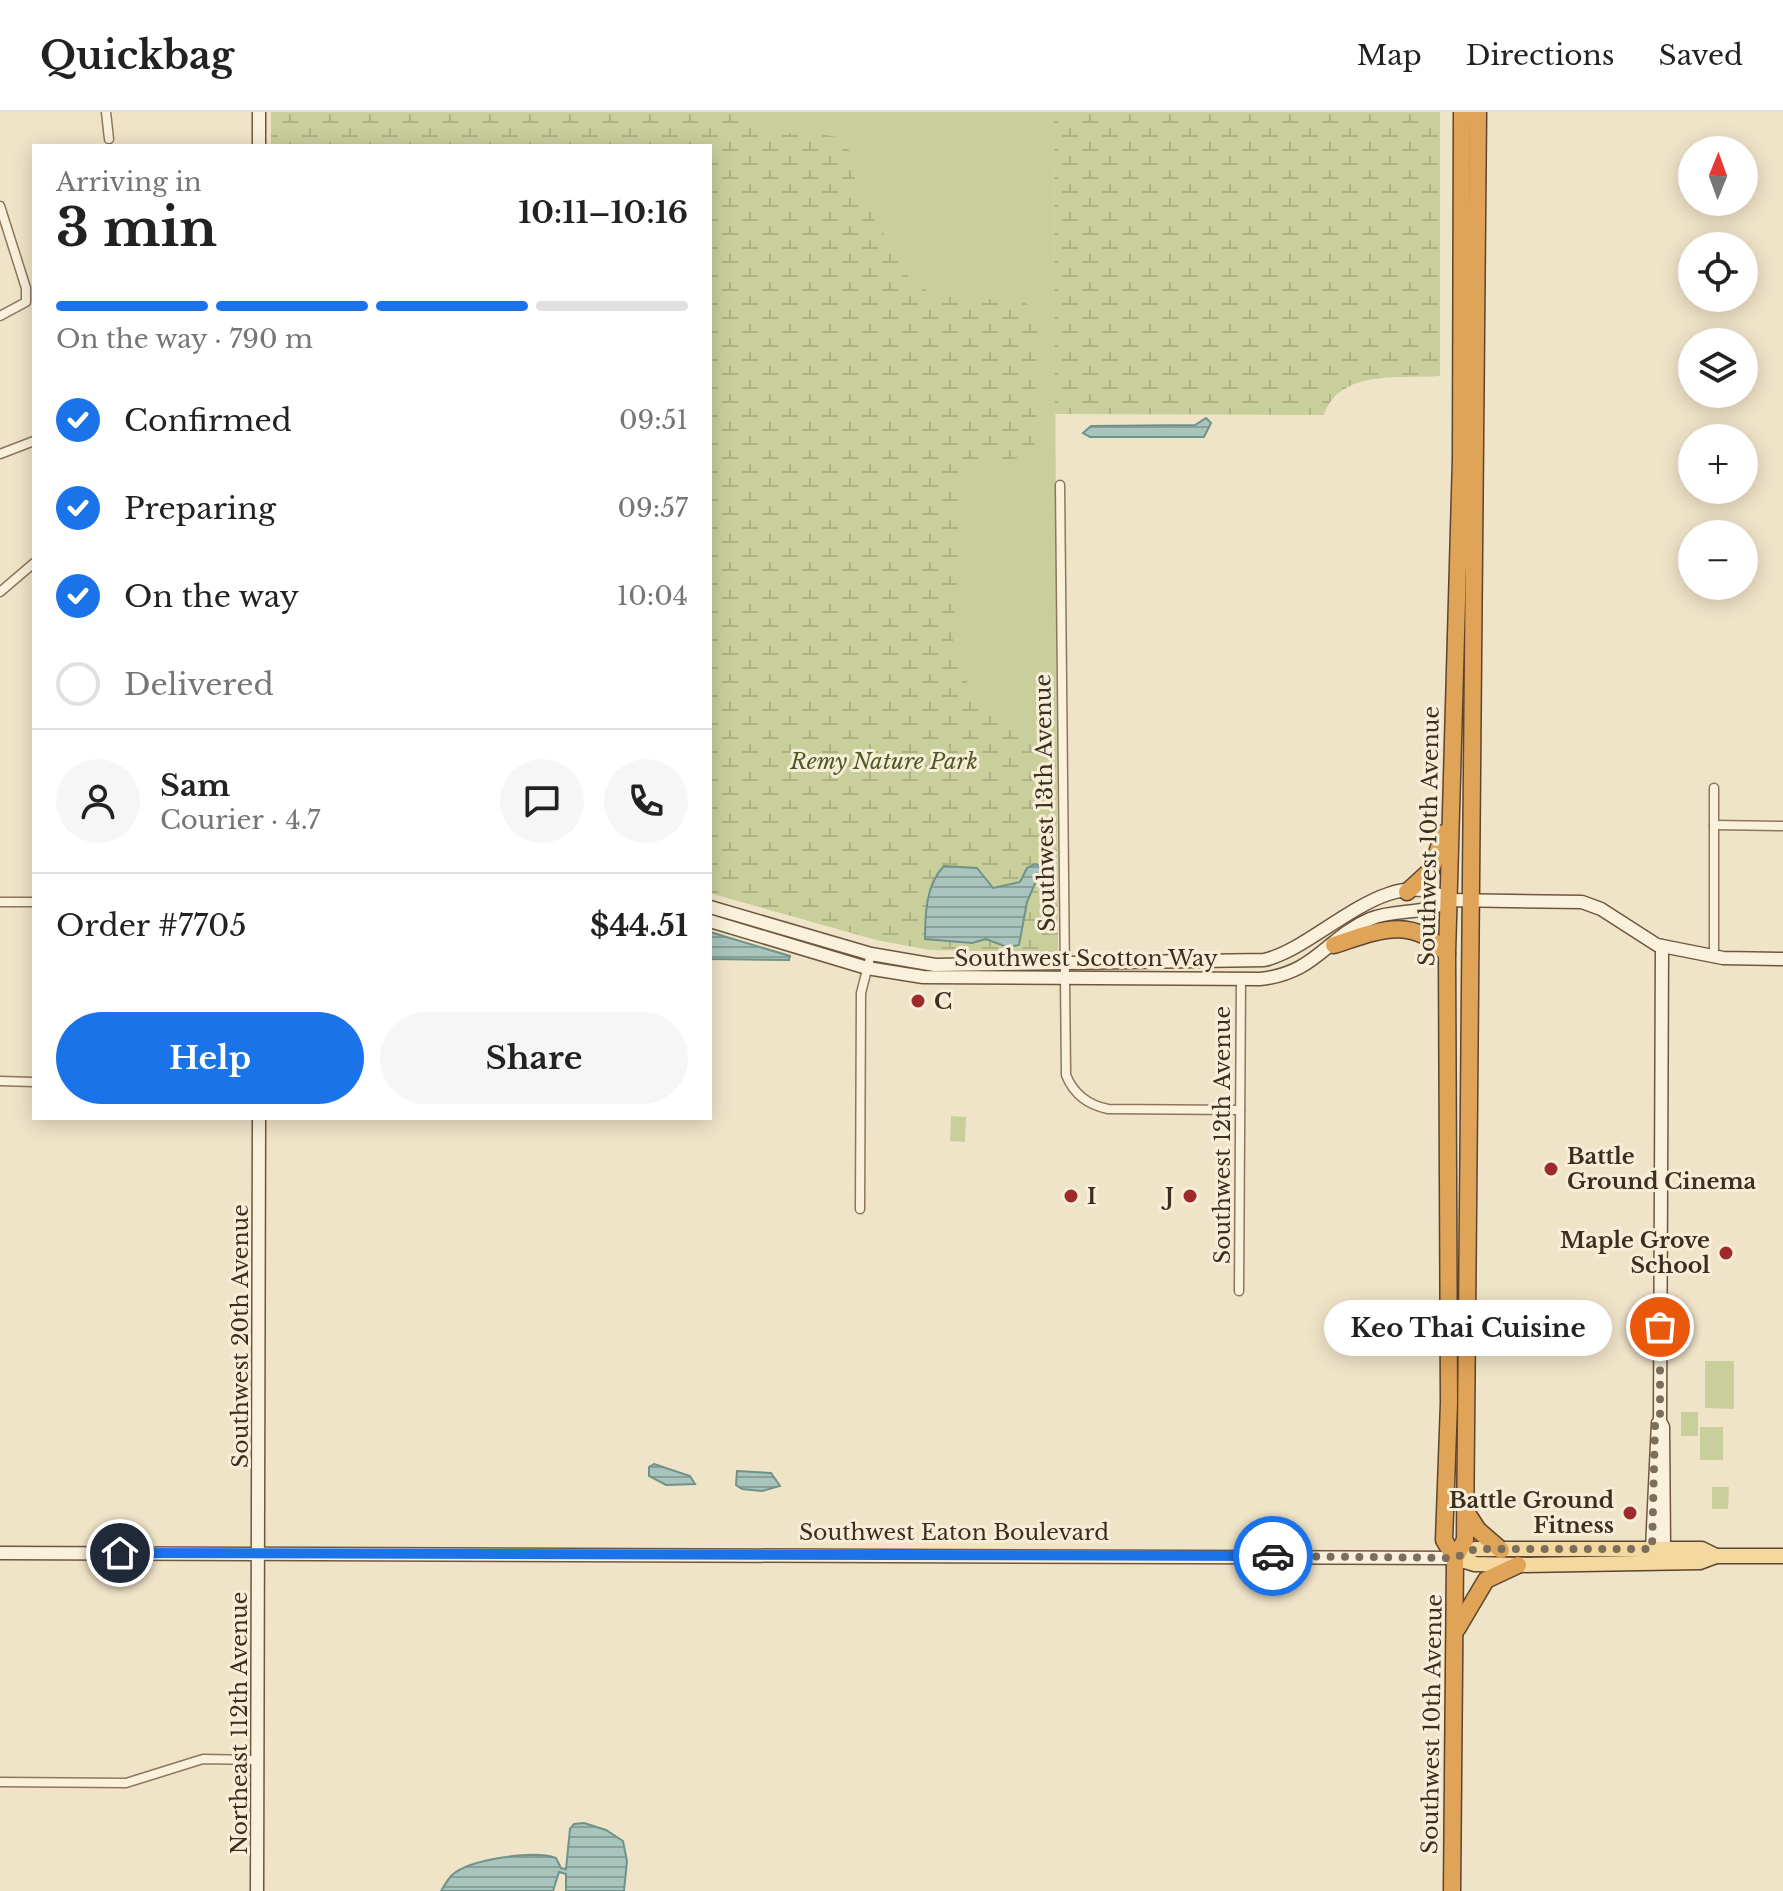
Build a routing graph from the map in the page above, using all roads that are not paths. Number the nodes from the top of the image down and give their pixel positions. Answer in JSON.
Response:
{"nodes":[{"id":1,"x":106,"y":112,"type":"edge"},
{"id":2,"x":259,"y":112,"type":"edge"},
{"id":3,"x":1462,"y":112,"type":"edge"},
{"id":4,"x":1486,"y":112,"type":"edge"},
{"id":5,"x":1478,"y":120,"type":"edge"},
{"id":6,"x":109,"y":139,"type":"dead end"},
{"id":7,"x":259,"y":144,"type":"edge"},
{"id":8,"x":0,"y":206,"type":"edge"},
{"id":9,"x":0,"y":316,"type":"edge"},
{"id":10,"x":32,"y":442,"type":"edge"},
{"id":11,"x":0,"y":454,"type":"edge"},
{"id":12,"x":1060,"y":485,"type":"dead end"},
{"id":13,"x":32,"y":565,"type":"edge"},
{"id":14,"x":0,"y":592,"type":"edge"},
{"id":15,"x":1714,"y":788,"type":"dead end"},
{"id":16,"x":1450,"y":817,"type":"junction"},
{"id":17,"x":1714,"y":825,"type":"junction"},
{"id":18,"x":1783,"y":826,"type":"edge"},
{"id":19,"x":1407,"y":892,"type":"junction"},
{"id":20,"x":1448,"y":900,"type":"junction"},
{"id":21,"x":1473,"y":900,"type":"junction"},
{"id":22,"x":0,"y":902,"type":"edge"},
{"id":23,"x":32,"y":902,"type":"edge"},
{"id":24,"x":712,"y":908,"type":"edge"},
{"id":25,"x":712,"y":922,"type":"edge"},
{"id":26,"x":1334,"y":945,"type":"junction"},
{"id":27,"x":1662,"y":946,"type":"junction"},
{"id":28,"x":871,"y":954,"type":"junction"},
{"id":29,"x":1447,"y":954,"type":"junction"},
{"id":30,"x":1714,"y":956,"type":"junction"},
{"id":31,"x":1783,"y":959,"type":"edge"},
{"id":32,"x":1065,"y":963,"type":"junction"},
{"id":33,"x":867,"y":968,"type":"junction"},
{"id":34,"x":1065,"y":978,"type":"junction"},
{"id":35,"x":1241,"y":979,"type":"junction"},
{"id":36,"x":0,"y":1081,"type":"edge"},
{"id":37,"x":32,"y":1082,"type":"edge"},
{"id":38,"x":1240,"y":1110,"type":"junction"},
{"id":39,"x":259,"y":1120,"type":"edge"},
{"id":40,"x":860,"y":1209,"type":"dead end"},
{"id":41,"x":1239,"y":1291,"type":"dead end"},
{"id":42,"x":1465,"y":1510,"type":"junction"},
{"id":43,"x":1658,"y":1549,"type":"junction"},
{"id":44,"x":1501,"y":1550,"type":"junction"},
{"id":45,"x":0,"y":1553,"type":"edge"},
{"id":46,"x":260,"y":1554,"type":"junction"},
{"id":47,"x":1716,"y":1556,"type":"junction"},
{"id":48,"x":1783,"y":1556,"type":"edge"},
{"id":49,"x":1455,"y":1558,"type":"junction"},
{"id":50,"x":1614,"y":1563,"type":"junction"},
{"id":51,"x":1518,"y":1565,"type":"junction"},
{"id":52,"x":1455,"y":1634,"type":"junction"},
{"id":53,"x":258,"y":1760,"type":"junction"},
{"id":54,"x":0,"y":1782,"type":"edge"},
{"id":55,"x":257,"y":1891,"type":"edge"},
{"id":56,"x":1452,"y":1891,"type":"edge"}],
"edges":[{"from":1,"to":6,"type":"street"},
{"from":2,"to":7,"type":"street"},
{"from":3,"to":16,"type":"highway","name":"Southwest 10th Avenue"},
{"from":4,"to":5,"type":"street"},
{"from":5,"to":21,"type":"highway","name":"Southwest 10th Avenue"},
{"from":8,"to":9,"type":"street"},
{"from":10,"to":11,"type":"street"},
{"from":12,"to":32,"type":"street","name":"Southwest 13th Avenue"},
{"from":13,"to":14,"type":"street"},
{"from":15,"to":17,"type":"street"},
{"from":16,"to":19,"type":"highway"},
{"from":16,"to":20,"type":"highway","name":"Southwest 10th Avenue"},
{"from":17,"to":18,"type":"street"},
{"from":17,"to":30,"type":"street"},
{"from":19,"to":20,"type":"street","name":"Southwest Scotton Way"},
{"from":19,"to":32,"type":"street","name":"Southwest Scotton Way"},
{"from":20,"to":21,"type":"street","name":"Southwest Scotton Way"},
{"from":20,"to":26,"type":"street","name":"Southwest Scotton Way"},
{"from":20,"to":29,"type":"highway","name":"Southwest 10th Avenue"},
{"from":21,"to":27,"type":"street","name":"Southwest Scotton Way"},
{"from":21,"to":42,"type":"highway","name":"Southwest 10th Avenue"},
{"from":22,"to":23,"type":"street"},
{"from":24,"to":28,"type":"street","name":"Southwest Scotton Way"},
{"from":25,"to":33,"type":"street","name":"Southwest Scotton Way"},
{"from":26,"to":29,"type":"highway"},
{"from":26,"to":35,"type":"street","name":"Southwest Scotton Way"},
{"from":27,"to":30,"type":"street","name":"Southwest Scotton Way"},
{"from":27,"to":43,"type":"street"},
{"from":28,"to":32,"type":"street","name":"Southwest Scotton Way"},
{"from":28,"to":33,"type":"street"},
{"from":29,"to":49,"type":"highway","name":"Southwest 10th Avenue"},
{"from":30,"to":31,"type":"street","name":"Southwest Scotton Way"},
{"from":32,"to":34,"type":"street","name":"Southwest 13th Avenue"},
{"from":33,"to":34,"type":"street","name":"Southwest Scotton Way"},
{"from":33,"to":40,"type":"street"},
{"from":34,"to":35,"type":"street","name":"Southwest Scotton Way"},
{"from":34,"to":38,"type":"street","name":"Southwest 13th Avenue"},
{"from":35,"to":38,"type":"street","name":"Southwest 12th Avenue"},
{"from":36,"to":37,"type":"street"},
{"from":38,"to":41,"type":"street","name":"Southwest 12th Avenue"},
{"from":39,"to":46,"type":"street","name":"Southwest 20th Avenue"},
{"from":42,"to":44,"type":"highway"},
{"from":42,"to":49,"type":"highway","name":"Southwest 10th Avenue"},
{"from":43,"to":44,"type":"main road","name":"Southwest Eaton Boulevard"},
{"from":43,"to":47,"type":"main road","name":"Southwest Eaton Boulevard"},
{"from":43,"to":50,"type":"main road"},
{"from":44,"to":49,"type":"main road","name":"Southwest Eaton Boulevard"},
{"from":45,"to":46,"type":"street","name":"Southwest Eaton Boulevard"},
{"from":46,"to":49,"type":"street","name":"Southwest Eaton Boulevard"},
{"from":46,"to":53,"type":"street","name":"Northeast 112th Avenue"},
{"from":47,"to":48,"type":"main road","name":"Southwest Eaton Boulevard"},
{"from":47,"to":50,"type":"main road","name":"Southwest Eaton Boulevard"},
{"from":49,"to":51,"type":"main road","name":"Southwest Eaton Boulevard"},
{"from":49,"to":52,"type":"highway","name":"Southwest 10th Avenue"},
{"from":50,"to":51,"type":"main road","name":"Southwest Eaton Boulevard"},
{"from":51,"to":52,"type":"highway"},
{"from":52,"to":56,"type":"highway","name":"Southwest 10th Avenue"},
{"from":53,"to":54,"type":"street"},
{"from":53,"to":55,"type":"street","name":"Northeast 112th Avenue"}]}
